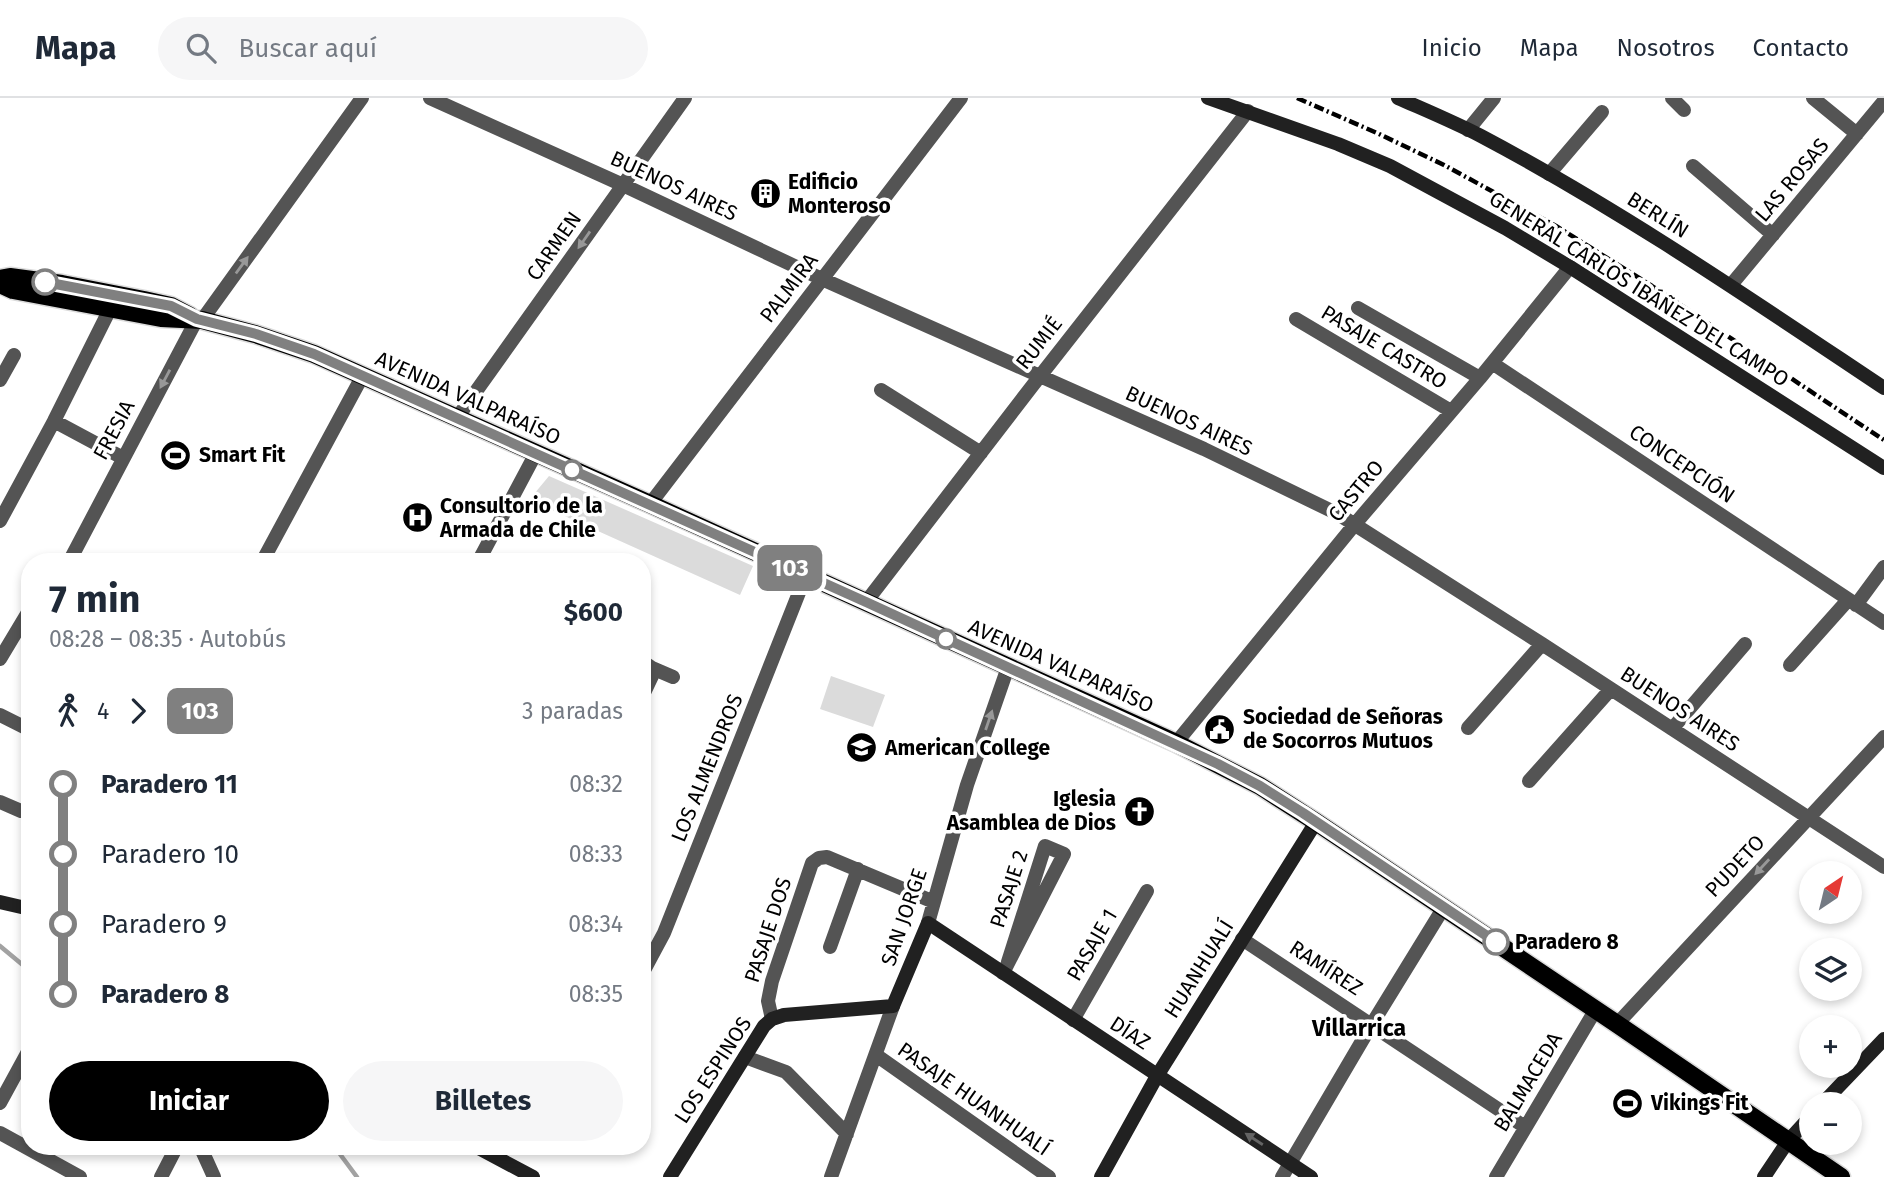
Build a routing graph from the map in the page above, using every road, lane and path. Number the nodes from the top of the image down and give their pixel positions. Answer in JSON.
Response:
{"nodes":[{"id":1,"x":362,"y":98,"type":"edge"},
{"id":2,"x":430,"y":98,"type":"edge"},
{"id":3,"x":685,"y":98,"type":"edge"},
{"id":4,"x":961,"y":98,"type":"edge"},
{"id":5,"x":1208,"y":98,"type":"edge"},
{"id":6,"x":1398,"y":98,"type":"edge"},
{"id":7,"x":1494,"y":98,"type":"edge"},
{"id":8,"x":1672,"y":98,"type":"edge"},
{"id":9,"x":1813,"y":98,"type":"edge"},
{"id":10,"x":1884,"y":101,"type":"edge"},
{"id":11,"x":1684,"y":110,"type":"dead end"},
{"id":12,"x":1248,"y":111,"type":"junction"},
{"id":13,"x":1602,"y":111,"type":"dead end"},
{"id":14,"x":1468,"y":130,"type":"junction"},
{"id":15,"x":1857,"y":134,"type":"junction"},
{"id":16,"x":1693,"y":166,"type":"dead end"},
{"id":17,"x":1549,"y":174,"type":"junction"},
{"id":18,"x":623,"y":185,"type":"junction"},
{"id":19,"x":1773,"y":235,"type":"junction"},
{"id":20,"x":1570,"y":267,"type":"junction"},
{"id":21,"x":0,"y":278,"type":"edge"},
{"id":22,"x":822,"y":279,"type":"junction"},
{"id":23,"x":0,"y":284,"type":"edge"},
{"id":24,"x":1731,"y":285,"type":"junction"},
{"id":25,"x":1358,"y":308,"type":"dead end"},
{"id":26,"x":110,"y":309,"type":"junction"},
{"id":27,"x":1296,"y":319,"type":"dead end"},
{"id":28,"x":199,"y":320,"type":"junction"},
{"id":29,"x":14,"y":355,"type":"dead end"},
{"id":30,"x":1492,"y":363,"type":"junction"},
{"id":31,"x":363,"y":375,"type":"junction"},
{"id":32,"x":1040,"y":376,"type":"junction"},
{"id":33,"x":1480,"y":378,"type":"junction"},
{"id":34,"x":0,"y":380,"type":"edge"},
{"id":35,"x":1884,"y":388,"type":"edge"},
{"id":36,"x":881,"y":390,"type":"dead end"},
{"id":37,"x":1451,"y":411,"type":"junction"},
{"id":38,"x":457,"y":418,"type":"junction"},
{"id":39,"x":54,"y":421,"type":"junction"},
{"id":40,"x":536,"y":453,"type":"junction"},
{"id":41,"x":981,"y":453,"type":"junction"},
{"id":42,"x":123,"y":458,"type":"junction"},
{"id":43,"x":1884,"y":468,"type":"edge"},
{"id":44,"x":650,"y":504,"type":"junction"},
{"id":45,"x":0,"y":521,"type":"edge"},
{"id":46,"x":1355,"y":524,"type":"junction"},
{"id":47,"x":74,"y":553,"type":"edge"},
{"id":48,"x":267,"y":553,"type":"edge"},
{"id":49,"x":483,"y":553,"type":"edge"},
{"id":50,"x":1884,"y":566,"type":"edge"},
{"id":51,"x":806,"y":575,"type":"junction"},
{"id":52,"x":866,"y":602,"type":"junction"},
{"id":53,"x":1852,"y":602,"type":"junction"},
{"id":54,"x":21,"y":623,"type":"edge"},
{"id":55,"x":1884,"y":623,"type":"edge"},
{"id":56,"x":1542,"y":644,"type":"junction"},
{"id":57,"x":1745,"y":644,"type":"dead end"},
{"id":58,"x":1,"y":654,"type":"edge"},
{"id":59,"x":1790,"y":665,"type":"dead end"},
{"id":60,"x":651,"y":666,"type":"edge"},
{"id":61,"x":1008,"y":667,"type":"junction"},
{"id":62,"x":673,"y":677,"type":"dead end"},
{"id":63,"x":1611,"y":689,"type":"junction"},
{"id":64,"x":0,"y":715,"type":"edge"},
{"id":65,"x":21,"y":726,"type":"edge"},
{"id":66,"x":1468,"y":728,"type":"dead end"},
{"id":67,"x":1672,"y":729,"type":"junction"},
{"id":68,"x":1884,"y":737,"type":"edge"},
{"id":69,"x":1175,"y":743,"type":"junction"},
{"id":70,"x":1528,"y":781,"type":"dead end"},
{"id":71,"x":0,"y":802,"type":"edge"},
{"id":72,"x":20,"y":811,"type":"dead end"},
{"id":73,"x":1809,"y":818,"type":"junction"},
{"id":74,"x":1316,"y":822,"type":"junction"},
{"id":75,"x":1884,"y":867,"type":"edge"},
{"id":76,"x":858,"y":869,"type":"junction"},
{"id":77,"x":1147,"y":891,"type":"dead end"},
{"id":78,"x":0,"y":902,"type":"edge"},
{"id":79,"x":934,"y":902,"type":"junction"},
{"id":80,"x":21,"y":907,"type":"edge"},
{"id":81,"x":1444,"y":907,"type":"junction"},
{"id":82,"x":928,"y":923,"type":"junction"},
{"id":83,"x":1242,"y":939,"type":"junction"},
{"id":84,"x":830,"y":947,"type":"dead end"},
{"id":85,"x":651,"y":956,"type":"edge"},
{"id":86,"x":1005,"y":967,"type":"junction"},
{"id":87,"x":894,"y":1006,"type":"junction"},
{"id":88,"x":1596,"y":1009,"type":"junction"},
{"id":89,"x":772,"y":1019,"type":"junction"},
{"id":90,"x":1073,"y":1020,"type":"junction"},
{"id":91,"x":1373,"y":1024,"type":"junction"},
{"id":92,"x":1617,"y":1024,"type":"junction"},
{"id":93,"x":1884,"y":1040,"type":"edge"},
{"id":94,"x":876,"y":1055,"type":"junction"},
{"id":95,"x":745,"y":1057,"type":"junction"},
{"id":96,"x":21,"y":1064,"type":"edge"},
{"id":97,"x":1157,"y":1076,"type":"junction"},
{"id":98,"x":1834,"y":1092,"type":"edge"},
{"id":99,"x":0,"y":1103,"type":"edge"},
{"id":100,"x":1525,"y":1127,"type":"junction"},
{"id":101,"x":1799,"y":1129,"type":"edge"},
{"id":102,"x":0,"y":1133,"type":"edge"},
{"id":103,"x":847,"y":1133,"type":"junction"},
{"id":104,"x":1788,"y":1141,"type":"junction"},
{"id":105,"x":21,"y":1145,"type":"edge"},
{"id":106,"x":40,"y":1155,"type":"edge"},
{"id":107,"x":172,"y":1155,"type":"edge"},
{"id":108,"x":204,"y":1155,"type":"edge"},
{"id":109,"x":493,"y":1155,"type":"edge"},
{"id":110,"x":1290,"y":1163,"type":"junction"},
{"id":111,"x":80,"y":1177,"type":"edge"},
{"id":112,"x":160,"y":1177,"type":"edge"},
{"id":113,"x":214,"y":1177,"type":"edge"},
{"id":114,"x":533,"y":1177,"type":"edge"},
{"id":115,"x":670,"y":1177,"type":"edge"},
{"id":116,"x":831,"y":1177,"type":"edge"},
{"id":117,"x":1049,"y":1177,"type":"edge"},
{"id":118,"x":1101,"y":1177,"type":"edge"},
{"id":119,"x":1282,"y":1177,"type":"edge"},
{"id":120,"x":1311,"y":1177,"type":"edge"},
{"id":121,"x":1496,"y":1177,"type":"edge"},
{"id":122,"x":1764,"y":1177,"type":"edge"},
{"id":123,"x":1841,"y":1177,"type":"edge"}],
"edges":[{"from":28,"to":1,"type":"street","name":"FRESIA","one_way":true},
{"from":2,"to":18,"type":"street","name":"BUENOS AIRES"},
{"from":3,"to":18,"type":"street","name":"CARMEN"},
{"from":4,"to":22,"type":"street","name":"PALMIRA"},
{"from":5,"to":12,"type":"street","name":"GENERAL CARLOS IBÁÑEZ DEL CAMPO"},
{"from":6,"to":14,"type":"street","name":"BERLÍN"},
{"from":7,"to":14,"type":"street"},
{"from":8,"to":11,"type":"street"},
{"from":9,"to":15,"type":"street"},
{"from":10,"to":15,"type":"street","name":"LAS ROSAS"},
{"from":12,"to":20,"type":"street","name":"GENERAL CARLOS IBÁÑEZ DEL CAMPO"},
{"from":12,"to":32,"type":"street","name":"RUMIÉ"},
{"from":13,"to":17,"type":"street"},
{"from":14,"to":17,"type":"street","name":"BERLÍN"},
{"from":15,"to":19,"type":"street","name":"LAS ROSAS"},
{"from":16,"to":19,"type":"street"},
{"from":17,"to":24,"type":"street","name":"BERLÍN"},
{"from":18,"to":22,"type":"street","name":"BUENOS AIRES"},
{"from":18,"to":38,"type":"street","name":"CARMEN","one_way":true},
{"from":19,"to":24,"type":"street","name":"LAS ROSAS"},
{"from":20,"to":30,"type":"street","name":"CASTRO"},
{"from":20,"to":43,"type":"street","name":"GENERAL CARLOS IBÁÑEZ DEL CAMPO"},
{"from":21,"to":28,"type":"main road","name":"AVENIDA VALPARAÍSO"},
{"from":22,"to":32,"type":"street","name":"BUENOS AIRES"},
{"from":22,"to":44,"type":"street","name":"PALMIRA"},
{"from":23,"to":26,"type":"main road","name":"AVENIDA VALPARAÍSO"},
{"from":24,"to":35,"type":"street","name":"BERLÍN"},
{"from":25,"to":33,"type":"street","name":"PASAJE CASTRO"},
{"from":26,"to":28,"type":"main road","name":"AVENIDA VALPARAÍSO"},
{"from":26,"to":39,"type":"street"},
{"from":27,"to":37,"type":"street","name":"PASAJE CASTRO"},
{"from":28,"to":31,"type":"main road","name":"AVENIDA VALPARAÍSO"},
{"from":28,"to":42,"type":"street","name":"FRESIA","one_way":true},
{"from":29,"to":34,"type":"street"},
{"from":30,"to":33,"type":"street","name":"CASTRO"},
{"from":30,"to":53,"type":"street","name":"CONCEPCIÓN"},
{"from":31,"to":38,"type":"main road","name":"AVENIDA VALPARAÍSO"},
{"from":31,"to":48,"type":"street"},
{"from":32,"to":41,"type":"street","name":"RUMIÉ"},
{"from":32,"to":46,"type":"street","name":"BUENOS AIRES"},
{"from":33,"to":37,"type":"street","name":"CASTRO"},
{"from":36,"to":41,"type":"street"},
{"from":37,"to":46,"type":"street","name":"CASTRO"},
{"from":38,"to":40,"type":"main road","name":"AVENIDA VALPARAÍSO"},
{"from":39,"to":42,"type":"street"},
{"from":39,"to":45,"type":"street"},
{"from":40,"to":44,"type":"main road","name":"AVENIDA VALPARAÍSO"},
{"from":40,"to":49,"type":"street"},
{"from":41,"to":52,"type":"street","name":"RUMIÉ"},
{"from":42,"to":47,"type":"street","name":"FRESIA"},
{"from":44,"to":51,"type":"main road","name":"AVENIDA VALPARAÍSO"},
{"from":46,"to":56,"type":"street","name":"BUENOS AIRES"},
{"from":46,"to":69,"type":"street","name":"CASTRO"},
{"from":50,"to":53,"type":"street"},
{"from":51,"to":52,"type":"main road","name":"AVENIDA VALPARAÍSO"},
{"from":51,"to":85,"type":"street","name":"LOS ALMENDROS"},
{"from":52,"to":61,"type":"main road","name":"AVENIDA VALPARAÍSO"},
{"from":53,"to":55,"type":"street","name":"CONCEPCIÓN"},
{"from":53,"to":59,"type":"street"},
{"from":54,"to":58,"type":"street"},
{"from":56,"to":63,"type":"street","name":"BUENOS AIRES"},
{"from":56,"to":66,"type":"street"},
{"from":57,"to":67,"type":"street"},
{"from":60,"to":62,"type":"street"},
{"from":61,"to":69,"type":"main road","name":"AVENIDA VALPARAÍSO"},
{"from":79,"to":61,"type":"street","name":"SAN JORGE","one_way":true},
{"from":63,"to":67,"type":"street","name":"BUENOS AIRES"},
{"from":63,"to":70,"type":"street"},
{"from":64,"to":65,"type":"street"},
{"from":67,"to":73,"type":"street","name":"BUENOS AIRES"},
{"from":68,"to":73,"type":"street","name":"PUDETO"},
{"from":69,"to":74,"type":"main road","name":"AVENIDA VALPARAÍSO"},
{"from":71,"to":72,"type":"street"},
{"from":73,"to":75,"type":"street","name":"BUENOS AIRES"},
{"from":73,"to":92,"type":"street","name":"PUDETO","one_way":true},
{"from":74,"to":81,"type":"main road","name":"AVENIDA VALPARAÍSO"},
{"from":74,"to":83,"type":"street","name":"HUANHUALÍ"},
{"from":76,"to":79,"type":"street"},
{"from":76,"to":84,"type":"street"},
{"from":76,"to":89,"type":"street","name":"PASAJE DOS"},
{"from":77,"to":90,"type":"street","name":"PASAJE 1"},
{"from":78,"to":80,"type":"street"},
{"from":79,"to":82,"type":"street","name":"SAN JORGE"},
{"from":81,"to":88,"type":"main road","name":"AVENIDA VALPARAÍSO"},
{"from":81,"to":91,"type":"street"},
{"from":82,"to":86,"type":"street","name":"DÍAZ"},
{"from":82,"to":87,"type":"street","name":"SAN JORGE"},
{"from":83,"to":91,"type":"street","name":"RAMÍREZ"},
{"from":83,"to":97,"type":"street","name":"HUANHUALÍ"},
{"from":86,"to":86,"type":"street","name":"PASAJE 2"},
{"from":86,"to":90,"type":"street","name":"DÍAZ"},
{"from":87,"to":89,"type":"street","name":"LOS ESPINOS"},
{"from":87,"to":94,"type":"street","name":"SAN JORGE"},
{"from":88,"to":92,"type":"main road","name":"AVENIDA VALPARAÍSO"},
{"from":88,"to":100,"type":"street","name":"BALMACEDA"},
{"from":89,"to":95,"type":"street","name":"LOS ESPINOS"},
{"from":90,"to":97,"type":"street","name":"DÍAZ"},
{"from":91,"to":100,"type":"street","name":"RAMÍREZ"},
{"from":91,"to":110,"type":"street"},
{"from":92,"to":104,"type":"main road","name":"AVENIDA VALPARAÍSO"},
{"from":93,"to":98,"type":"street"},
{"from":94,"to":103,"type":"street","name":"SAN JORGE"},
{"from":94,"to":117,"type":"street","name":"PASAJE HUANHUALÍ"},
{"from":95,"to":103,"type":"street"},
{"from":95,"to":115,"type":"street","name":"LOS ESPINOS"},
{"from":96,"to":99,"type":"street"},
{"from":110,"to":97,"type":"street","name":"DÍAZ","one_way":true},
{"from":97,"to":118,"type":"street","name":"HUANHUALÍ"},
{"from":100,"to":121,"type":"street","name":"BALMACEDA"},
{"from":101,"to":104,"type":"street"},
{"from":102,"to":105,"type":"street"},
{"from":103,"to":116,"type":"street","name":"SAN JORGE"},
{"from":104,"to":122,"type":"street"},
{"from":104,"to":123,"type":"main road","name":"AVENIDA VALPARAÍSO"},
{"from":106,"to":111,"type":"street"},
{"from":107,"to":112,"type":"street"},
{"from":108,"to":113,"type":"street"},
{"from":109,"to":114,"type":"street"},
{"from":110,"to":119,"type":"street"},
{"from":110,"to":120,"type":"street","name":"DÍAZ"}]}
